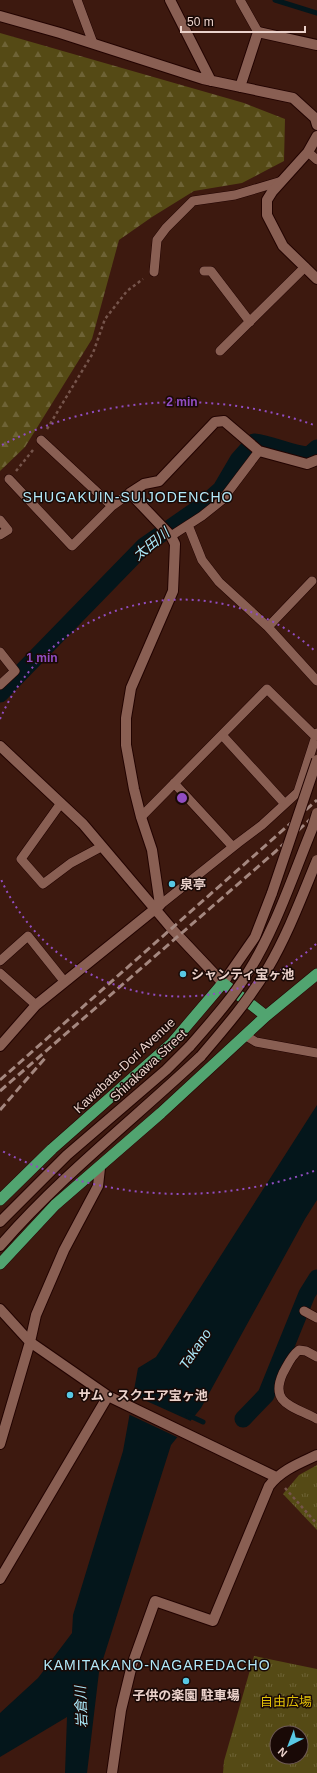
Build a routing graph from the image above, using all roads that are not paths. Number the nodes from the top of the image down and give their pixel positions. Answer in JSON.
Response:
{"nodes":[{"id":1,"x":77,"y":0,"type":"edge"},
{"id":2,"x":170,"y":0,"type":"edge"},
{"id":3,"x":240,"y":0,"type":"edge"},
{"id":4,"x":0,"y":16,"type":"edge"},
{"id":5,"x":258,"y":32,"type":"junction"},
{"id":6,"x":93,"y":43,"type":"junction"},
{"id":7,"x":317,"y":46,"type":"edge"},
{"id":8,"x":211,"y":81,"type":"junction"},
{"id":9,"x":240,"y":87,"type":"junction"},
{"id":10,"x":317,"y":125,"type":"edge"},
{"id":11,"x":317,"y":136,"type":"edge"},
{"id":12,"x":308,"y":152,"type":"junction"},
{"id":13,"x":317,"y":160,"type":"edge"},
{"id":14,"x":282,"y":181,"type":"junction"},
{"id":15,"x":305,"y":267,"type":"junction"},
{"id":16,"x":204,"y":271,"type":"dead end"},
{"id":17,"x":154,"y":272,"type":"road end"},
{"id":18,"x":317,"y":279,"type":"edge"},
{"id":19,"x":250,"y":322,"type":"junction"},
{"id":20,"x":220,"y":351,"type":"dead end"},
{"id":21,"x":41,"y":440,"type":"road end"},
{"id":22,"x":259,"y":451,"type":"junction"},
{"id":23,"x":317,"y":460,"type":"edge"},
{"id":24,"x":9,"y":479,"type":"road end"},
{"id":25,"x":130,"y":493,"type":"junction"},
{"id":26,"x":112,"y":506,"type":"junction"},
{"id":27,"x":0,"y":520,"type":"edge"},
{"id":28,"x":188,"y":525,"type":"junction"},
{"id":29,"x":0,"y":535,"type":"edge"},
{"id":30,"x":171,"y":536,"type":"junction"},
{"id":31,"x":312,"y":581,"type":"dead end"},
{"id":32,"x":268,"y":627,"type":"junction"},
{"id":33,"x":0,"y":652,"type":"edge"},
{"id":34,"x":317,"y":681,"type":"edge"},
{"id":35,"x":0,"y":685,"type":"edge"},
{"id":36,"x":222,"y":735,"type":"junction"},
{"id":37,"x":316,"y":735,"type":"edge"},
{"id":38,"x":1,"y":750,"type":"edge"},
{"id":39,"x":317,"y":760,"type":"edge"},
{"id":40,"x":174,"y":783,"type":"junction"},
{"id":41,"x":61,"y":803,"type":"junction"},
{"id":42,"x":285,"y":804,"type":"junction"},
{"id":43,"x":317,"y":812,"type":"edge"},
{"id":44,"x":141,"y":817,"type":"junction"},
{"id":45,"x":101,"y":847,"type":"junction"},
{"id":46,"x":233,"y":847,"type":"junction"},
{"id":47,"x":317,"y":860,"type":"edge"},
{"id":48,"x":158,"y":907,"type":"junction"},
{"id":49,"x":0,"y":961,"type":"edge"},
{"id":50,"x":0,"y":973,"type":"edge"},
{"id":51,"x":317,"y":974,"type":"edge"},
{"id":52,"x":64,"y":981,"type":"junction"},
{"id":53,"x":223,"y":983,"type":"junction"},
{"id":54,"x":36,"y":1005,"type":"junction"},
{"id":55,"x":266,"y":1016,"type":"junction"},
{"id":56,"x":246,"y":1036,"type":"junction"},
{"id":57,"x":0,"y":1046,"type":"edge"},
{"id":58,"x":317,"y":1053,"type":"edge"},
{"id":59,"x":100,"y":1168,"type":"junction"},
{"id":60,"x":0,"y":1200,"type":"edge"},
{"id":61,"x":0,"y":1222,"type":"edge"},
{"id":62,"x":0,"y":1246,"type":"edge"},
{"id":63,"x":0,"y":1264,"type":"edge"},
{"id":64,"x":0,"y":1309,"type":"edge"},
{"id":65,"x":304,"y":1311,"type":"dead end"},
{"id":66,"x":317,"y":1318,"type":"edge"},
{"id":67,"x":30,"y":1342,"type":"junction"},
{"id":68,"x":317,"y":1357,"type":"edge"},
{"id":69,"x":112,"y":1397,"type":"junction"},
{"id":70,"x":317,"y":1419,"type":"edge"},
{"id":71,"x":0,"y":1444,"type":"edge"},
{"id":72,"x":317,"y":1455,"type":"edge"},
{"id":73,"x":276,"y":1477,"type":"junction"},
{"id":74,"x":0,"y":1579,"type":"edge"},
{"id":75,"x":112,"y":1773,"type":"edge"}],
"edges":[{"from":1,"to":6,"type":"lane"},
{"from":2,"to":8,"type":"street"},
{"from":3,"to":5,"type":"lane"},
{"from":4,"to":6,"type":"street"},
{"from":5,"to":7,"type":"street"},
{"from":5,"to":9,"type":"street"},
{"from":6,"to":8,"type":"street"},
{"from":8,"to":9,"type":"street"},
{"from":9,"to":10,"type":"street"},
{"from":11,"to":12,"type":"street"},
{"from":12,"to":13,"type":"lane"},
{"from":12,"to":14,"type":"street"},
{"from":14,"to":15,"type":"street"},
{"from":14,"to":17,"type":"lane"},
{"from":15,"to":18,"type":"street"},
{"from":15,"to":19,"type":"lane"},
{"from":16,"to":19,"type":"lane"},
{"from":19,"to":20,"type":"lane"},
{"from":21,"to":26,"type":"lane"},
{"from":22,"to":23,"type":"street"},
{"from":22,"to":25,"type":"street"},
{"from":22,"to":28,"type":"lane"},
{"from":24,"to":26,"type":"lane"},
{"from":25,"to":26,"type":"lane"},
{"from":25,"to":30,"type":"street"},
{"from":27,"to":29,"type":"lane"},
{"from":28,"to":30,"type":"lane"},
{"from":28,"to":32,"type":"lane"},
{"from":30,"to":44,"type":"street"},
{"from":31,"to":32,"type":"lane"},
{"from":32,"to":34,"type":"lane"},
{"from":33,"to":35,"type":"lane"},
{"from":36,"to":37,"type":"lane"},
{"from":36,"to":40,"type":"lane"},
{"from":36,"to":42,"type":"lane"},
{"from":37,"to":42,"type":"lane"},
{"from":38,"to":41,"type":"street"},
{"from":39,"to":53,"type":"street","bridge":true},
{"from":40,"to":44,"type":"lane"},
{"from":40,"to":46,"type":"lane"},
{"from":41,"to":45,"type":"street"},
{"from":41,"to":45,"type":"lane"},
{"from":42,"to":46,"type":"lane"},
{"from":43,"to":61,"type":"street","name":"Shirakawa Street","bridge":true},
{"from":44,"to":48,"type":"street"},
{"from":45,"to":48,"type":"street"},
{"from":46,"to":48,"type":"lane"},
{"from":47,"to":62,"type":"street","bridge":true},
{"from":48,"to":52,"type":"street"},
{"from":48,"to":53,"type":"street"},
{"from":49,"to":52,"type":"lane"},
{"from":50,"to":54,"type":"lane"},
{"from":51,"to":55,"type":"highway"},
{"from":52,"to":54,"type":"street"},
{"from":53,"to":55,"type":"highway"},
{"from":53,"to":60,"type":"highway","name":"Kawabata-Dori Avenue"},
{"from":54,"to":57,"type":"street"},
{"from":55,"to":56,"type":"highway"},
{"from":56,"to":58,"type":"lane"},
{"from":56,"to":59,"type":"highway"},
{"from":59,"to":63,"type":"highway"},
{"from":59,"to":67,"type":"street"},
{"from":64,"to":67,"type":"street"},
{"from":65,"to":66,"type":"lane"},
{"from":67,"to":69,"type":"street"},
{"from":67,"to":71,"type":"street"},
{"from":68,"to":70,"type":"lane"},
{"from":69,"to":73,"type":"street"},
{"from":69,"to":74,"type":"street"},
{"from":72,"to":73,"type":"street"},
{"from":73,"to":75,"type":"street"}]}
